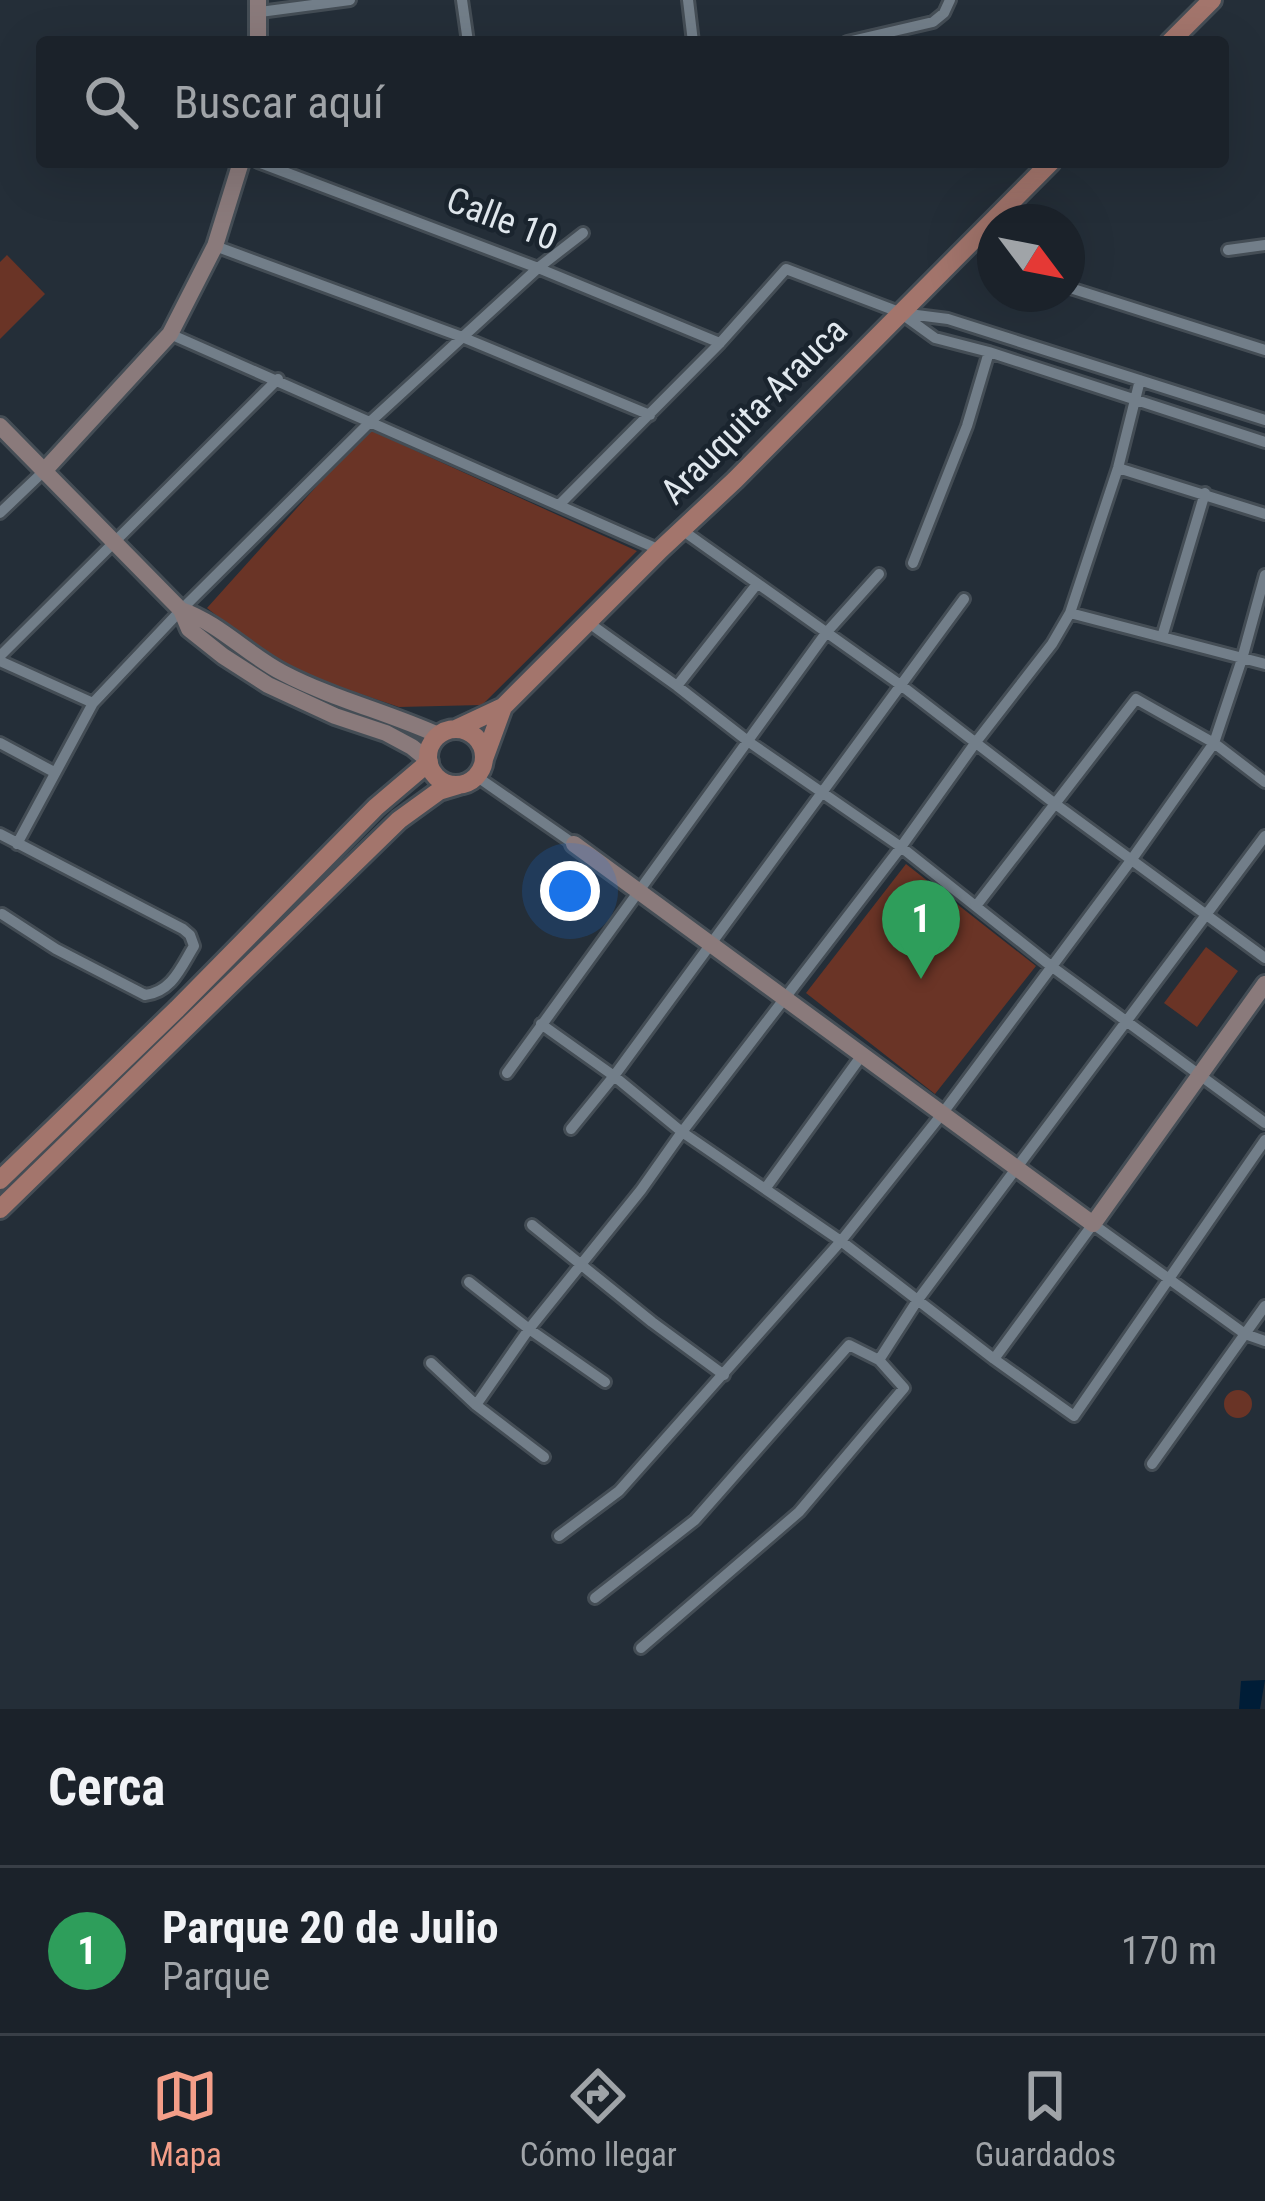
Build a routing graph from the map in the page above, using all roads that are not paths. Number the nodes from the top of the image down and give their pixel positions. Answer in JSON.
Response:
{"nodes":[{"id":1,"x":350,"y":0,"type":"edge"},
{"id":2,"x":462,"y":0,"type":"edge"},
{"id":3,"x":688,"y":0,"type":"edge"},
{"id":4,"x":950,"y":0,"type":"edge"},
{"id":5,"x":1212,"y":0,"type":"edge"},
{"id":6,"x":259,"y":6,"type":"edge"},
{"id":7,"x":258,"y":36,"type":"edge"},
{"id":8,"x":467,"y":36,"type":"edge"},
{"id":9,"x":692,"y":36,"type":"edge"},
{"id":10,"x":873,"y":36,"type":"edge"},
{"id":11,"x":1176,"y":36,"type":"edge"},
{"id":12,"x":240,"y":168,"type":"edge"},
{"id":13,"x":274,"y":168,"type":"edge"},
{"id":14,"x":1045,"y":168,"type":"edge"},
{"id":15,"x":583,"y":233,"type":"dead end"},
{"id":16,"x":215,"y":245,"type":"junction"},
{"id":17,"x":1265,"y":245,"type":"edge"},
{"id":18,"x":1228,"y":250,"type":"dead end"},
{"id":19,"x":538,"y":268,"type":"junction"},
{"id":20,"x":1085,"y":293,"type":"edge"},
{"id":21,"x":899,"y":312,"type":"junction"},
{"id":22,"x":170,"y":334,"type":"junction"},
{"id":23,"x":462,"y":337,"type":"junction"},
{"id":24,"x":720,"y":343,"type":"junction"},
{"id":25,"x":1265,"y":350,"type":"edge"},
{"id":26,"x":989,"y":352,"type":"junction"},
{"id":27,"x":278,"y":380,"type":"junction"},
{"id":28,"x":1140,"y":380,"type":"junction"},
{"id":29,"x":1136,"y":400,"type":"junction"},
{"id":30,"x":650,"y":415,"type":"junction"},
{"id":31,"x":1265,"y":420,"type":"edge"},
{"id":32,"x":371,"y":421,"type":"junction"},
{"id":33,"x":0,"y":426,"type":"edge"},
{"id":34,"x":1265,"y":442,"type":"edge"},
{"id":35,"x":1118,"y":468,"type":"junction"},
{"id":36,"x":44,"y":471,"type":"junction"},
{"id":37,"x":1205,"y":493,"type":"junction"},
{"id":38,"x":559,"y":505,"type":"junction"},
{"id":39,"x":0,"y":514,"type":"edge"},
{"id":40,"x":1265,"y":514,"type":"edge"},
{"id":41,"x":682,"y":530,"type":"junction"},
{"id":42,"x":113,"y":542,"type":"junction"},
{"id":43,"x":660,"y":550,"type":"junction"},
{"id":44,"x":913,"y":562,"type":"dead end"},
{"id":45,"x":879,"y":574,"type":"dead end"},
{"id":46,"x":1265,"y":575,"type":"edge"},
{"id":47,"x":757,"y":584,"type":"junction"},
{"id":48,"x":964,"y":598,"type":"dead end"},
{"id":49,"x":181,"y":610,"type":"junction"},
{"id":50,"x":1070,"y":613,"type":"junction"},
{"id":51,"x":589,"y":623,"type":"junction"},
{"id":52,"x":826,"y":633,"type":"junction"},
{"id":53,"x":1162,"y":637,"type":"junction"},
{"id":54,"x":0,"y":659,"type":"edge"},
{"id":55,"x":1242,"y":659,"type":"junction"},
{"id":56,"x":1265,"y":664,"type":"edge"},
{"id":57,"x":677,"y":686,"type":"junction"},
{"id":58,"x":902,"y":686,"type":"junction"},
{"id":59,"x":93,"y":704,"type":"junction"},
{"id":60,"x":503,"y":707,"type":"junction"},
{"id":61,"x":447,"y":732,"type":"junction"},
{"id":62,"x":749,"y":742,"type":"junction"},
{"id":63,"x":976,"y":742,"type":"junction"},
{"id":64,"x":0,"y":743,"type":"edge"},
{"id":65,"x":1214,"y":743,"type":"junction"},
{"id":66,"x":429,"y":761,"type":"junction"},
{"id":67,"x":54,"y":772,"type":"junction"},
{"id":68,"x":473,"y":774,"type":"junction"},
{"id":69,"x":1265,"y":782,"type":"edge"},
{"id":70,"x":824,"y":791,"type":"junction"},
{"id":71,"x":1054,"y":803,"type":"junction"},
{"id":72,"x":0,"y":835,"type":"edge"},
{"id":73,"x":1265,"y":836,"type":"edge"},
{"id":74,"x":17,"y":844,"type":"junction"},
{"id":75,"x":574,"y":844,"type":"joint"},
{"id":76,"x":901,"y":847,"type":"junction"},
{"id":77,"x":1132,"y":859,"type":"junction"},
{"id":78,"x":639,"y":891,"type":"junction"},
{"id":79,"x":976,"y":906,"type":"junction"},
{"id":80,"x":2,"y":914,"type":"edge"},
{"id":81,"x":1208,"y":914,"type":"junction"},
{"id":82,"x":710,"y":944,"type":"junction"},
{"id":83,"x":1265,"y":958,"type":"edge"},
{"id":84,"x":1052,"y":966,"type":"junction"},
{"id":85,"x":1265,"y":984,"type":"edge"},
{"id":86,"x":784,"y":998,"type":"junction"},
{"id":87,"x":1126,"y":1020,"type":"junction"},
{"id":88,"x":541,"y":1024,"type":"junction"},
{"id":89,"x":862,"y":1055,"type":"junction"},
{"id":90,"x":507,"y":1073,"type":"dead end"},
{"id":91,"x":614,"y":1076,"type":"junction"},
{"id":92,"x":1200,"y":1076,"type":"junction"},
{"id":93,"x":942,"y":1114,"type":"junction"},
{"id":94,"x":1265,"y":1124,"type":"edge"},
{"id":95,"x":571,"y":1129,"type":"dead end"},
{"id":96,"x":682,"y":1132,"type":"junction"},
{"id":97,"x":1265,"y":1140,"type":"edge"},
{"id":98,"x":1016,"y":1168,"type":"junction"},
{"id":99,"x":0,"y":1180,"type":"edge"},
{"id":100,"x":765,"y":1189,"type":"junction"},
{"id":101,"x":0,"y":1209,"type":"edge"},
{"id":102,"x":1093,"y":1224,"type":"junction"},
{"id":103,"x":532,"y":1225,"type":"dead end"},
{"id":104,"x":841,"y":1240,"type":"junction"},
{"id":105,"x":579,"y":1264,"type":"junction"},
{"id":106,"x":1168,"y":1280,"type":"junction"},
{"id":107,"x":469,"y":1282,"type":"dead end"},
{"id":108,"x":917,"y":1301,"type":"junction"},
{"id":109,"x":1265,"y":1306,"type":"edge"},
{"id":110,"x":529,"y":1329,"type":"junction"},
{"id":111,"x":1246,"y":1334,"type":"junction"},
{"id":112,"x":1265,"y":1341,"type":"edge"},
{"id":113,"x":994,"y":1359,"type":"junction"},
{"id":114,"x":879,"y":1360,"type":"junction"},
{"id":115,"x":430,"y":1364,"type":"dead end"},
{"id":116,"x":724,"y":1375,"type":"junction"},
{"id":117,"x":605,"y":1382,"type":"dead end"},
{"id":118,"x":476,"y":1405,"type":"junction"},
{"id":119,"x":544,"y":1456,"type":"dead end"},
{"id":120,"x":1152,"y":1464,"type":"dead end"},
{"id":121,"x":559,"y":1537,"type":"dead end"},
{"id":122,"x":595,"y":1598,"type":"dead end"},
{"id":123,"x":641,"y":1648,"type":"dead end"}],
"edges":[{"from":1,"to":6,"type":"street"},
{"from":2,"to":8,"type":"street"},
{"from":3,"to":9,"type":"street"},
{"from":4,"to":10,"type":"street"},
{"from":5,"to":11,"type":"main road"},
{"from":6,"to":7,"type":"street"},
{"from":12,"to":16,"type":"street"},
{"from":13,"to":19,"type":"street","name":"Calle 10"},
{"from":14,"to":21,"type":"main road","name":"Arauquita-Arauca"},
{"from":15,"to":19,"type":"street"},
{"from":16,"to":22,"type":"street"},
{"from":16,"to":23,"type":"street"},
{"from":17,"to":18,"type":"street"},
{"from":19,"to":23,"type":"street"},
{"from":19,"to":24,"type":"street","name":"Calle 10"},
{"from":20,"to":25,"type":"street"},
{"from":21,"to":24,"type":"street"},
{"from":21,"to":26,"type":"street"},
{"from":21,"to":28,"type":"street"},
{"from":21,"to":41,"type":"main road","name":"Arauquita-Arauca"},
{"from":22,"to":27,"type":"street"},
{"from":22,"to":36,"type":"street"},
{"from":23,"to":30,"type":"street"},
{"from":23,"to":32,"type":"street"},
{"from":24,"to":30,"type":"street"},
{"from":26,"to":29,"type":"street"},
{"from":26,"to":44,"type":"street"},
{"from":27,"to":32,"type":"street"},
{"from":27,"to":42,"type":"street"},
{"from":28,"to":29,"type":"street"},
{"from":28,"to":31,"type":"street"},
{"from":29,"to":34,"type":"street"},
{"from":29,"to":35,"type":"street"},
{"from":30,"to":38,"type":"street"},
{"from":32,"to":38,"type":"street"},
{"from":32,"to":49,"type":"street"},
{"from":33,"to":36,"type":"street"},
{"from":35,"to":37,"type":"street"},
{"from":35,"to":50,"type":"street"},
{"from":36,"to":39,"type":"street"},
{"from":36,"to":42,"type":"street"},
{"from":37,"to":40,"type":"street"},
{"from":37,"to":53,"type":"street"},
{"from":38,"to":43,"type":"street"},
{"from":41,"to":43,"type":"main road","name":"Arauquita-Arauca"},
{"from":41,"to":47,"type":"street"},
{"from":42,"to":49,"type":"street"},
{"from":42,"to":54,"type":"street"},
{"from":43,"to":51,"type":"main road","name":"Arauquita-Arauca"},
{"from":45,"to":52,"type":"street"},
{"from":46,"to":55,"type":"street"},
{"from":47,"to":52,"type":"street"},
{"from":47,"to":57,"type":"street"},
{"from":48,"to":58,"type":"street"},
{"from":49,"to":59,"type":"street"},
{"from":49,"to":61,"type":"street"},
{"from":49,"to":66,"type":"street"},
{"from":50,"to":53,"type":"street"},
{"from":50,"to":63,"type":"street"},
{"from":51,"to":57,"type":"street"},
{"from":51,"to":60,"type":"main road","name":"Arauquita-Arauca"},
{"from":52,"to":58,"type":"street"},
{"from":52,"to":62,"type":"street"},
{"from":53,"to":55,"type":"street"},
{"from":54,"to":59,"type":"street"},
{"from":55,"to":56,"type":"street"},
{"from":55,"to":65,"type":"street"},
{"from":57,"to":62,"type":"street"},
{"from":58,"to":63,"type":"street"},
{"from":58,"to":70,"type":"street"},
{"from":59,"to":67,"type":"street"},
{"from":60,"to":61,"type":"main road"},
{"from":60,"to":68,"type":"main road"},
{"from":61,"to":66,"type":"main road"},
{"from":61,"to":68,"type":"main road"},
{"from":62,"to":70,"type":"street"},
{"from":62,"to":78,"type":"street"},
{"from":63,"to":71,"type":"street"},
{"from":63,"to":76,"type":"street"},
{"from":64,"to":67,"type":"street"},
{"from":65,"to":69,"type":"street"},
{"from":65,"to":71,"type":"street"},
{"from":65,"to":77,"type":"street"},
{"from":66,"to":68,"type":"main road"},
{"from":66,"to":99,"type":"main road"},
{"from":67,"to":74,"type":"street"},
{"from":68,"to":75,"type":"street"},
{"from":68,"to":101,"type":"main road"},
{"from":70,"to":76,"type":"street"},
{"from":70,"to":82,"type":"street"},
{"from":71,"to":77,"type":"street"},
{"from":71,"to":79,"type":"street"},
{"from":72,"to":74,"type":"street"},
{"from":73,"to":81,"type":"street"},
{"from":74,"to":80,"type":"street"},
{"from":75,"to":78,"type":"street"},
{"from":76,"to":79,"type":"street"},
{"from":76,"to":86,"type":"street"},
{"from":77,"to":81,"type":"street"},
{"from":77,"to":84,"type":"street"},
{"from":78,"to":82,"type":"street"},
{"from":78,"to":88,"type":"street"},
{"from":79,"to":84,"type":"street"},
{"from":81,"to":83,"type":"street"},
{"from":81,"to":87,"type":"street"},
{"from":82,"to":86,"type":"street"},
{"from":82,"to":91,"type":"street"},
{"from":84,"to":87,"type":"street"},
{"from":84,"to":93,"type":"street"},
{"from":85,"to":92,"type":"street"},
{"from":86,"to":89,"type":"street"},
{"from":86,"to":96,"type":"street"},
{"from":87,"to":92,"type":"street"},
{"from":87,"to":98,"type":"street"},
{"from":88,"to":90,"type":"street"},
{"from":88,"to":91,"type":"street"},
{"from":89,"to":93,"type":"street"},
{"from":89,"to":100,"type":"street"},
{"from":91,"to":95,"type":"street"},
{"from":91,"to":96,"type":"street"},
{"from":92,"to":94,"type":"street"},
{"from":92,"to":102,"type":"street"},
{"from":93,"to":98,"type":"street"},
{"from":93,"to":104,"type":"street"},
{"from":96,"to":100,"type":"street"},
{"from":96,"to":105,"type":"street"},
{"from":97,"to":106,"type":"street"},
{"from":98,"to":102,"type":"street"},
{"from":98,"to":108,"type":"street"},
{"from":100,"to":104,"type":"street"},
{"from":102,"to":106,"type":"street"},
{"from":102,"to":113,"type":"street"},
{"from":103,"to":105,"type":"street"},
{"from":104,"to":108,"type":"street"},
{"from":104,"to":116,"type":"street"},
{"from":105,"to":110,"type":"street"},
{"from":105,"to":116,"type":"street"},
{"from":106,"to":111,"type":"street"},
{"from":106,"to":113,"type":"street"},
{"from":107,"to":110,"type":"street"},
{"from":108,"to":113,"type":"street"},
{"from":108,"to":114,"type":"street"},
{"from":109,"to":111,"type":"street"},
{"from":110,"to":117,"type":"street"},
{"from":110,"to":118,"type":"street"},
{"from":111,"to":112,"type":"street"},
{"from":111,"to":120,"type":"street"},
{"from":114,"to":122,"type":"street"},
{"from":114,"to":123,"type":"street"},
{"from":115,"to":118,"type":"street"},
{"from":116,"to":121,"type":"street"},
{"from":118,"to":119,"type":"street"}]}
